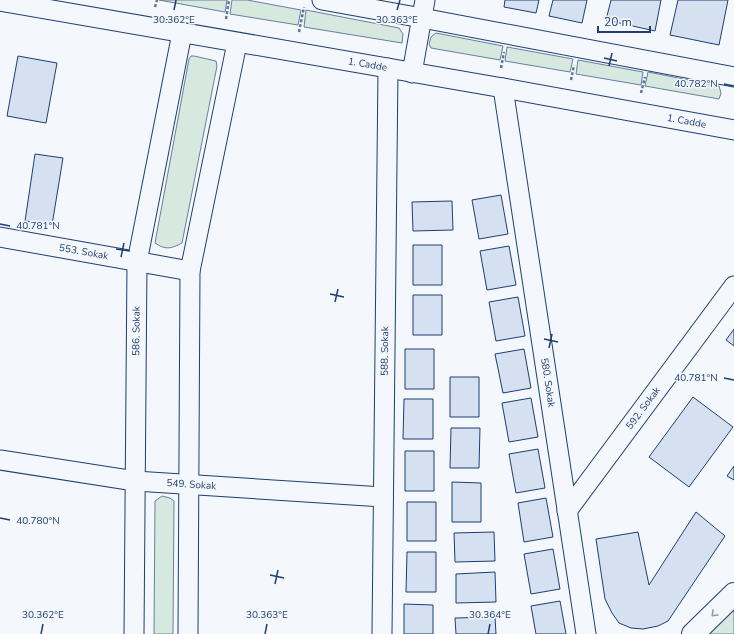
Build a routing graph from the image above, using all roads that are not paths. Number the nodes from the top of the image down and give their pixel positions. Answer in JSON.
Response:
{"nodes":[{"id":1,"x":322,"y":0,"type":"edge"},
{"id":2,"x":0,"y":1,"type":"edge"},
{"id":3,"x":423,"y":9,"type":"edge"},
{"id":4,"x":182,"y":33,"type":"junction"},
{"id":5,"x":237,"y":43,"type":"junction"},
{"id":6,"x":388,"y":68,"type":"junction"},
{"id":7,"x":412,"y":72,"type":"junction"},
{"id":8,"x":734,"y":77,"type":"edge"},
{"id":9,"x":503,"y":88,"type":"junction"},
{"id":10,"x":734,"y":130,"type":"edge"},
{"id":11,"x":0,"y":238,"type":"edge"},
{"id":12,"x":137,"y":262,"type":"junction"},
{"id":13,"x":190,"y":271,"type":"junction"},
{"id":14,"x":734,"y":286,"type":"edge"},
{"id":15,"x":0,"y":460,"type":"edge"},
{"id":16,"x":135,"y":481,"type":"junction"},
{"id":17,"x":189,"y":484,"type":"junction"},
{"id":18,"x":384,"y":498,"type":"junction"},
{"id":19,"x":567,"y":511,"type":"junction"},
{"id":20,"x":734,"y":594,"type":"edge"},
{"id":21,"x":586,"y":632,"type":"edge"},
{"id":22,"x":134,"y":634,"type":"edge"},
{"id":23,"x":188,"y":634,"type":"edge"},
{"id":24,"x":382,"y":634,"type":"edge"},
{"id":25,"x":693,"y":634,"type":"edge"}],
"edges":[{"from":1,"to":3,"type":"street"},
{"from":2,"to":4,"type":"street","name":"1. Cadde"},
{"from":3,"to":7,"type":"street"},
{"from":3,"to":8,"type":"street"},
{"from":4,"to":5,"type":"street","name":"1. Cadde"},
{"from":4,"to":12,"type":"street","name":"586. Sokak"},
{"from":5,"to":6,"type":"street","name":"1. Cadde"},
{"from":5,"to":13,"type":"street"},
{"from":6,"to":7,"type":"street","name":"1. Cadde"},
{"from":6,"to":18,"type":"street","name":"588. Sokak"},
{"from":7,"to":9,"type":"street","name":"1. Cadde"},
{"from":9,"to":10,"type":"street","name":"1. Cadde"},
{"from":9,"to":19,"type":"street","name":"580. Sokak"},
{"from":11,"to":12,"type":"street","name":"553. Sokak"},
{"from":12,"to":13,"type":"street","name":"553. Sokak"},
{"from":12,"to":16,"type":"street","name":"586. Sokak"},
{"from":13,"to":17,"type":"street"},
{"from":14,"to":19,"type":"street","name":"592. Sokak"},
{"from":15,"to":16,"type":"street","name":"549. Sokak"},
{"from":16,"to":17,"type":"street","name":"549. Sokak"},
{"from":16,"to":22,"type":"street","name":"586. Sokak"},
{"from":17,"to":18,"type":"street","name":"549. Sokak"},
{"from":17,"to":23,"type":"street"},
{"from":18,"to":24,"type":"street","name":"588. Sokak"},
{"from":19,"to":21,"type":"street","name":"580. Sokak"},
{"from":20,"to":25,"type":"main road","one_way":true}]}
